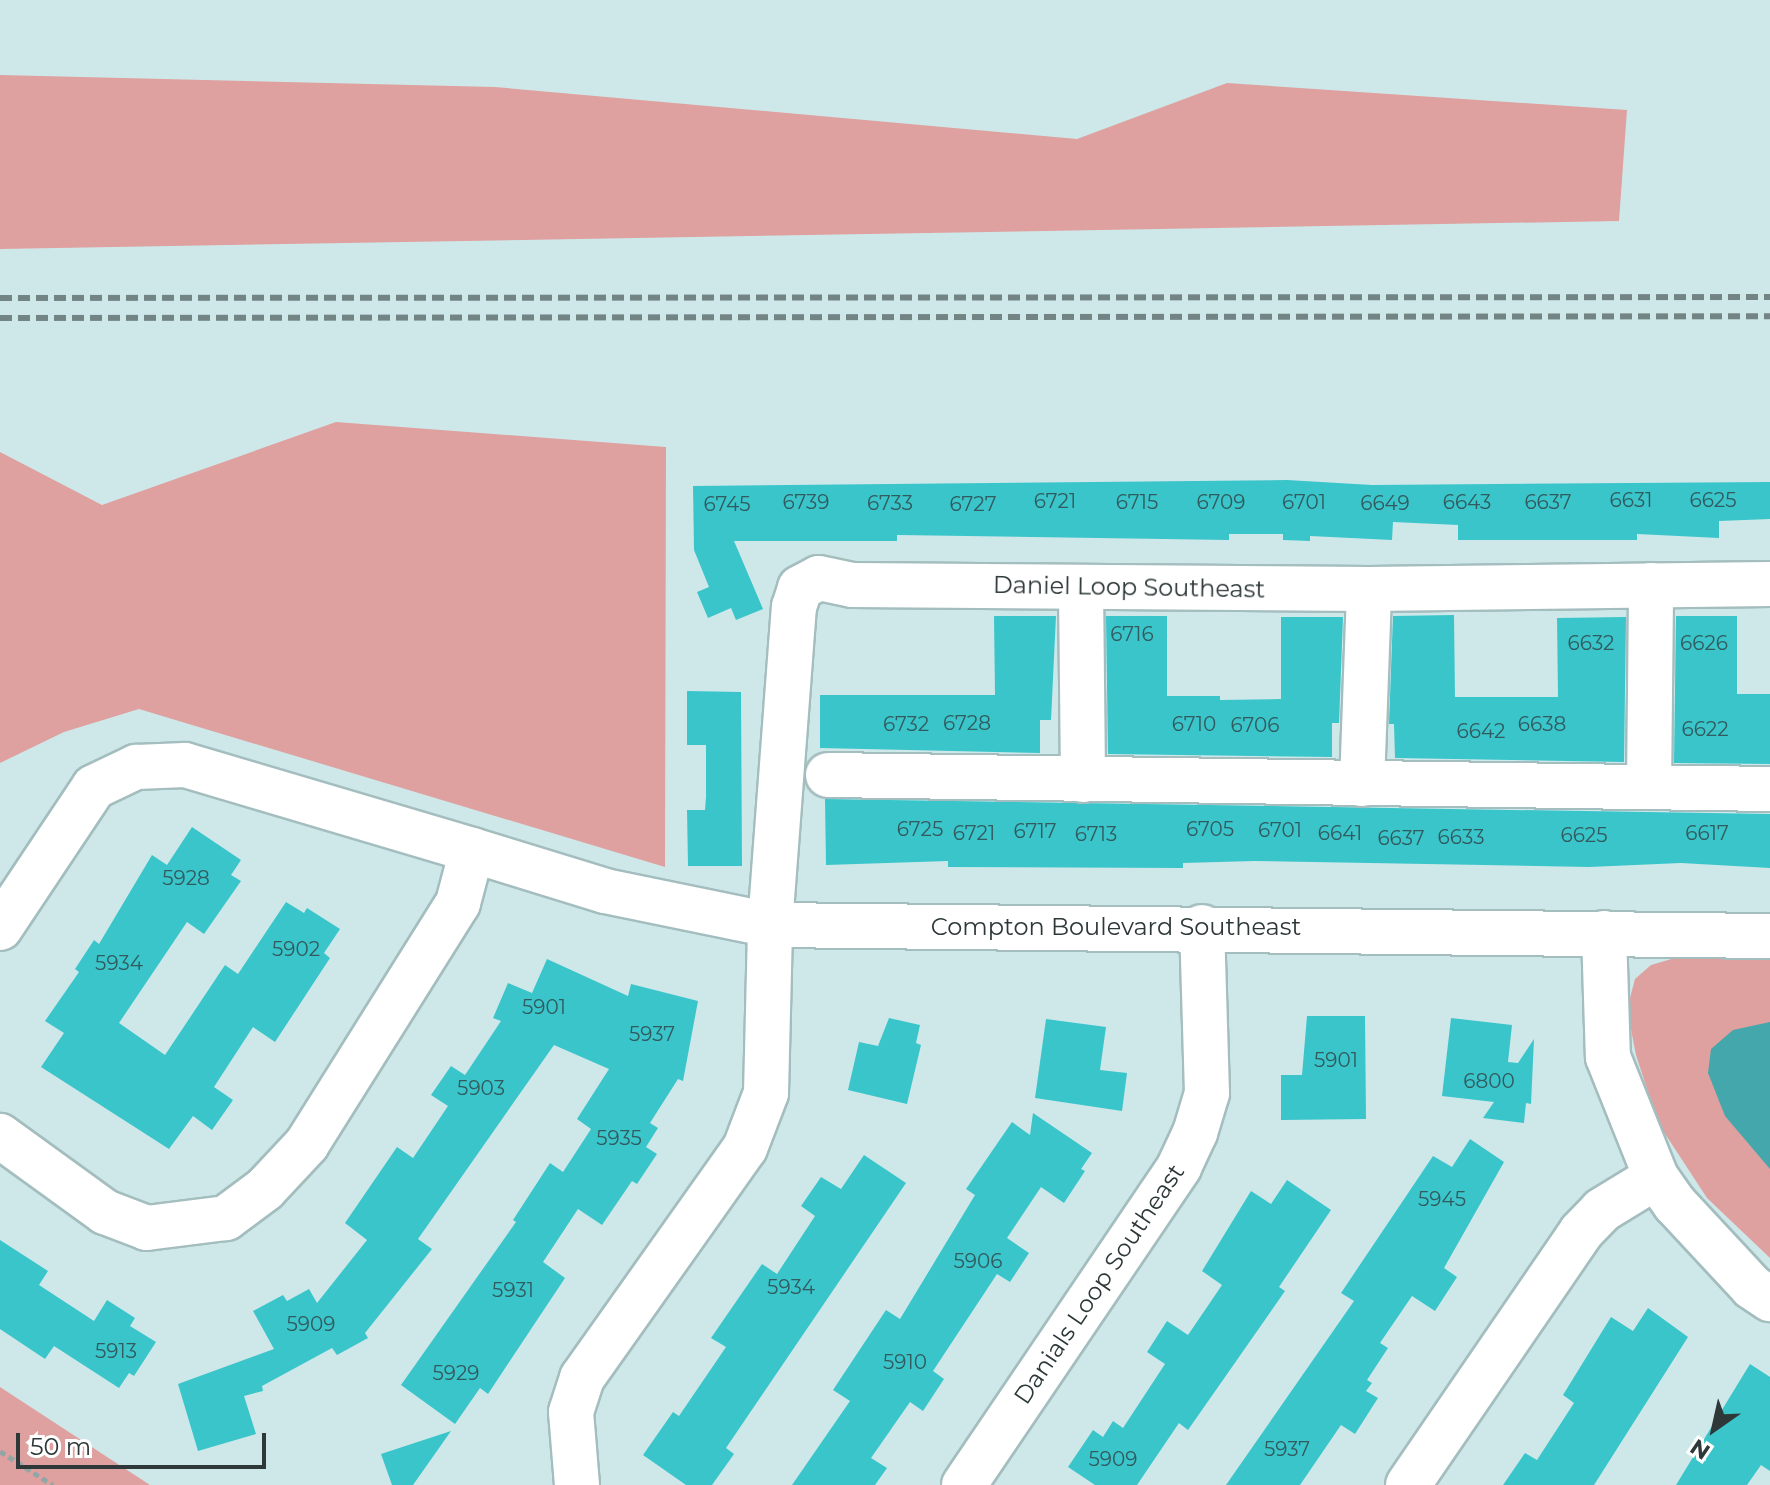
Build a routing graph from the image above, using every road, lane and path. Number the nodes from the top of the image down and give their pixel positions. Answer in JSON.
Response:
{"nodes":[{"id":1,"x":1770,"y":584,"type":"edge"},
{"id":2,"x":1651,"y":585,"type":"junction"},
{"id":3,"x":1081,"y":587,"type":"junction"},
{"id":4,"x":1369,"y":589,"type":"junction"},
{"id":5,"x":828,"y":775,"type":"dead end"},
{"id":6,"x":1083,"y":780,"type":"junction"},
{"id":7,"x":1362,"y":784,"type":"junction"},
{"id":8,"x":1649,"y":787,"type":"junction"},
{"id":9,"x":1770,"y":789,"type":"edge"},
{"id":10,"x":472,"y":850,"type":"junction"},
{"id":11,"x":770,"y":925,"type":"junction"},
{"id":12,"x":1202,"y":927,"type":"junction"},
{"id":13,"x":0,"y":928,"type":"edge"},
{"id":14,"x":1604,"y":933,"type":"junction"},
{"id":15,"x":1770,"y":936,"type":"edge"},
{"id":16,"x":0,"y":1136,"type":"edge"},
{"id":17,"x":1656,"y":1177,"type":"junction"},
{"id":18,"x":1770,"y":1299,"type":"edge"},
{"id":19,"x":0,"y":1451,"type":"edge"},
{"id":20,"x":53,"y":1485,"type":"edge"},
{"id":21,"x":577,"y":1485,"type":"edge"},
{"id":22,"x":964,"y":1485,"type":"edge"},
{"id":23,"x":1408,"y":1485,"type":"edge"}],
"edges":[{"from":1,"to":2,"type":"street","name":"Daniel Loop Southeast"},
{"from":2,"to":4,"type":"street","name":"Daniel Loop Southeast"},
{"from":2,"to":8,"type":"street"},
{"from":3,"to":4,"type":"street","name":"Daniel Loop Southeast"},
{"from":3,"to":6,"type":"street"},
{"from":3,"to":11,"type":"street","name":"Daniel Loop Southeast"},
{"from":4,"to":7,"type":"street"},
{"from":5,"to":6,"type":"street"},
{"from":6,"to":7,"type":"street"},
{"from":7,"to":8,"type":"street"},
{"from":8,"to":9,"type":"street"},
{"from":10,"to":11,"type":"street","name":"Compton Boulevard Southeast"},
{"from":10,"to":13,"type":"street","name":"Compton Boulevard Southeast"},
{"from":10,"to":16,"type":"street"},
{"from":11,"to":12,"type":"street","name":"Compton Boulevard Southeast"},
{"from":11,"to":21,"type":"street"},
{"from":12,"to":14,"type":"street","name":"Compton Boulevard Southeast"},
{"from":12,"to":22,"type":"street","name":"Danials Loop Southeast"},
{"from":14,"to":15,"type":"street","name":"Compton Boulevard Southeast"},
{"from":14,"to":17,"type":"street"},
{"from":17,"to":18,"type":"street"},
{"from":17,"to":23,"type":"street"},
{"from":19,"to":20,"type":"path"}]}
